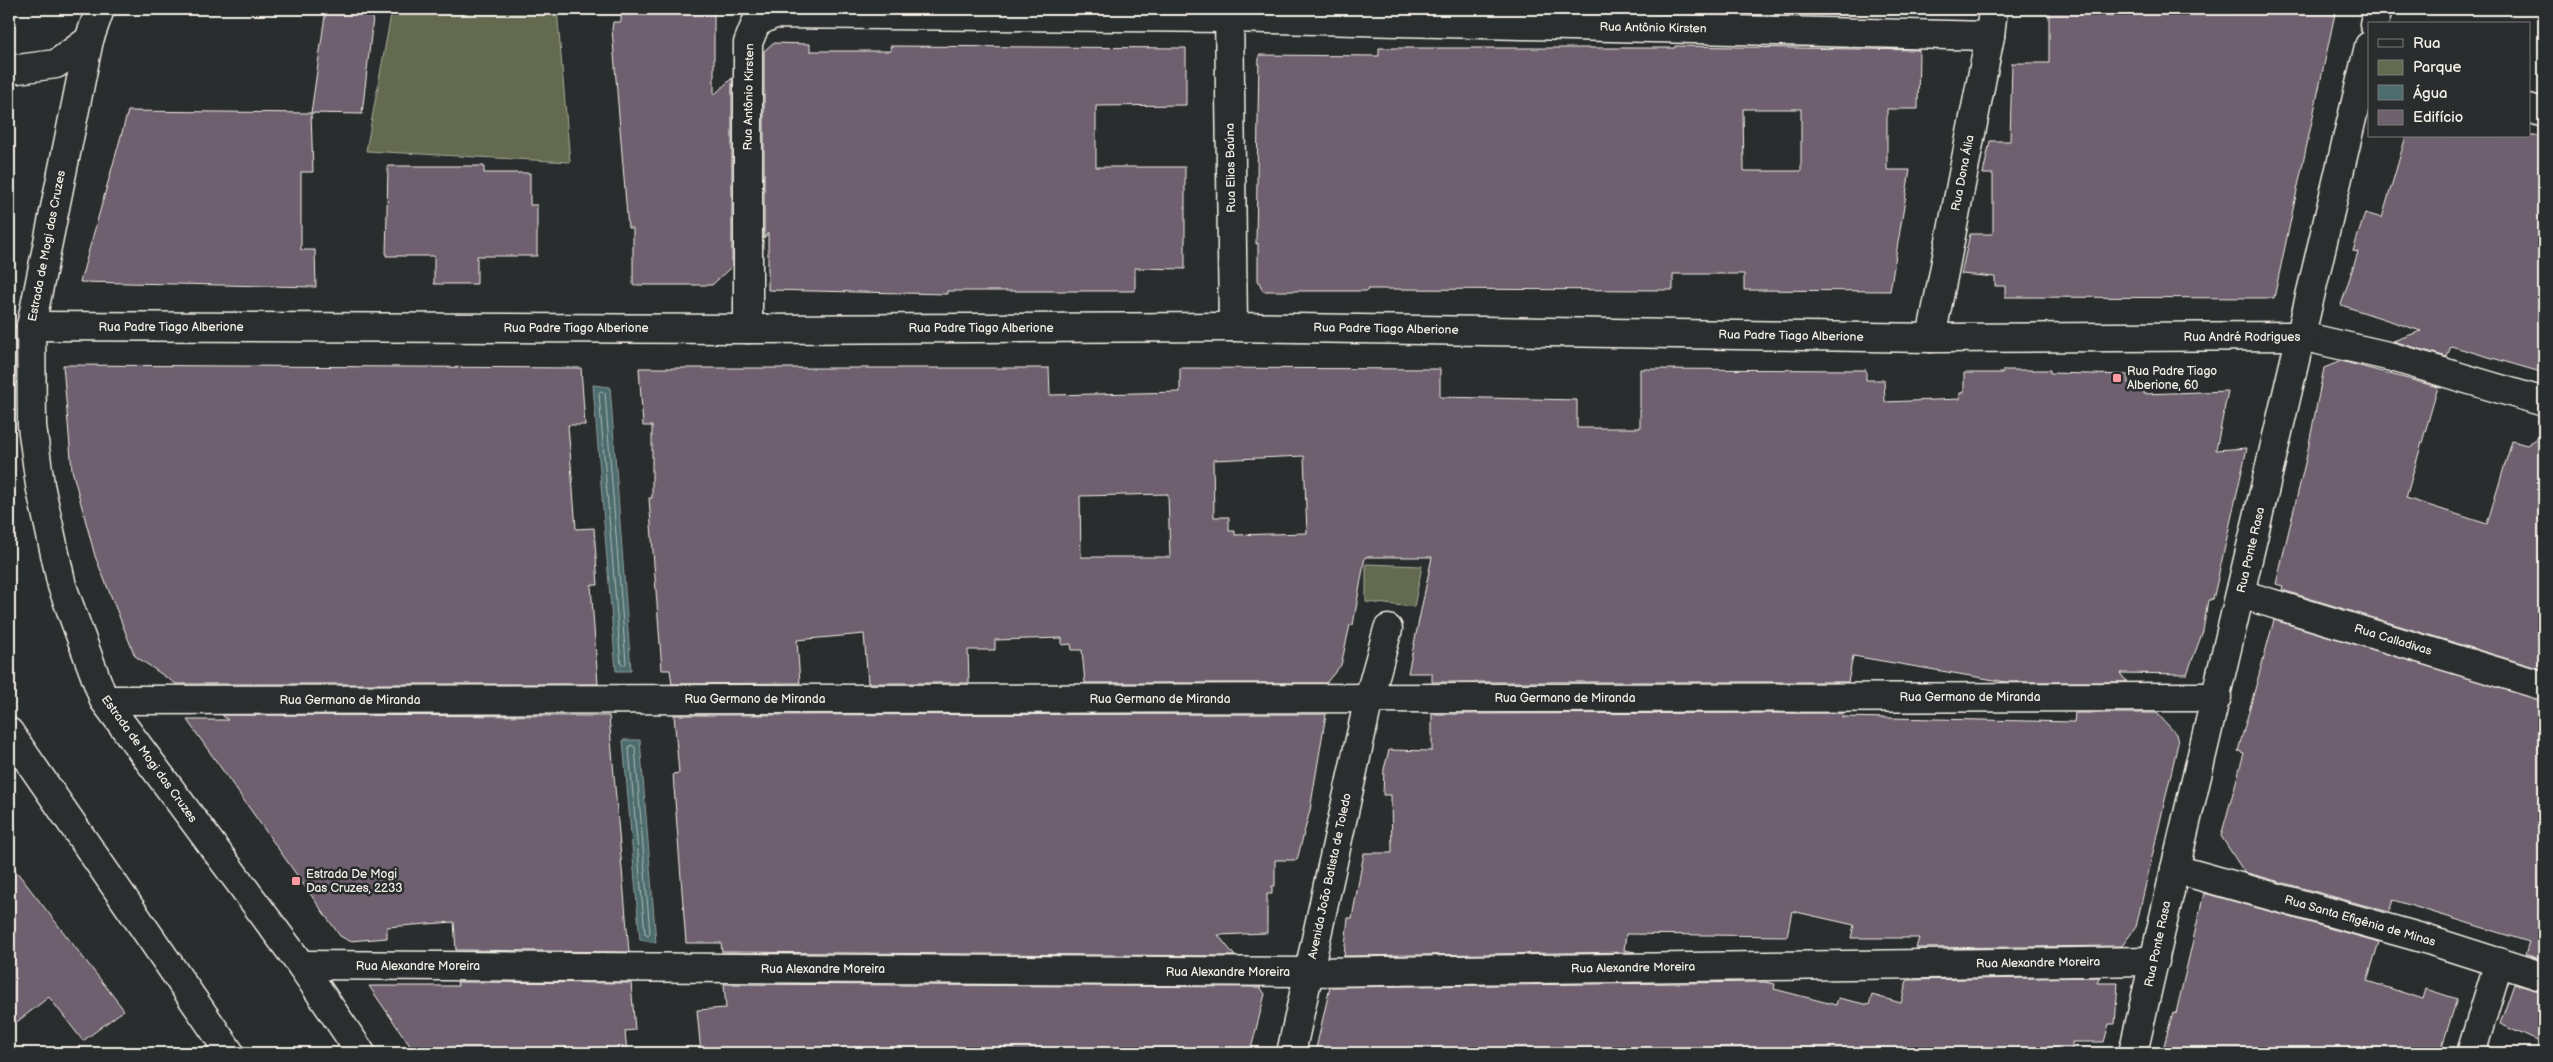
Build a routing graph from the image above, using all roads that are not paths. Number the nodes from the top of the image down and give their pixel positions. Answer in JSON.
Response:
{"nodes":[{"id":1,"x":100,"y":9,"type":"edge"},
{"id":2,"x":1993,"y":9,"type":"edge"},
{"id":3,"x":2378,"y":9,"type":"edge"},
{"id":4,"x":1229,"y":13,"type":"edge"},
{"id":5,"x":2375,"y":22,"type":"edge"},
{"id":6,"x":1990,"y":36,"type":"junction"},
{"id":7,"x":89,"y":40,"type":"junction"},
{"id":8,"x":2368,"y":54,"type":"edge"},
{"id":9,"x":9,"y":67,"type":"edge"},
{"id":10,"x":2530,"y":108,"type":"edge"},
{"id":11,"x":2544,"y":112,"type":"edge"},
{"id":12,"x":31,"y":326,"type":"junction"},
{"id":13,"x":1233,"y":327,"type":"junction"},
{"id":14,"x":748,"y":329,"type":"junction"},
{"id":15,"x":2302,"y":336,"type":"junction"},
{"id":16,"x":1931,"y":338,"type":"junction"},
{"id":17,"x":2544,"y":402,"type":"edge"},
{"id":18,"x":2241,"y":594,"type":"junction"},
{"id":19,"x":1388,"y":629,"type":"dead end"},
{"id":20,"x":2544,"y":686,"type":"edge"},
{"id":21,"x":2217,"y":696,"type":"junction"},
{"id":22,"x":1369,"y":698,"type":"junction"},
{"id":23,"x":104,"y":700,"type":"junction"},
{"id":24,"x":9,"y":732,"type":"edge"},
{"id":25,"x":2175,"y":869,"type":"junction"},
{"id":26,"x":2155,"y":961,"type":"junction"},
{"id":27,"x":2499,"y":962,"type":"junction"},
{"id":28,"x":301,"y":965,"type":"junction"},
{"id":29,"x":1310,"y":972,"type":"junction"},
{"id":30,"x":2544,"y":977,"type":"edge"},
{"id":31,"x":230,"y":1053,"type":"edge"},
{"id":32,"x":361,"y":1053,"type":"edge"},
{"id":33,"x":1292,"y":1053,"type":"edge"},
{"id":34,"x":2134,"y":1053,"type":"edge"},
{"id":35,"x":2472,"y":1053,"type":"edge"}],
"edges":[{"from":1,"to":7,"type":"street","name":"Estrada de Mogi das Cruzes"},
{"from":2,"to":6,"type":"street","name":"Rua Dona Ália"},
{"from":3,"to":5,"type":"street"},
{"from":4,"to":6,"type":"street","name":"Rua Antônio Kirsten"},
{"from":4,"to":13,"type":"street","name":"Rua Elias Baúna"},
{"from":4,"to":14,"type":"street","name":"Rua Antônio Kirsten"},
{"from":6,"to":16,"type":"street","name":"Rua Dona Ália"},
{"from":7,"to":9,"type":"street"},
{"from":7,"to":12,"type":"street","name":"Estrada de Mogi das Cruzes"},
{"from":8,"to":15,"type":"street","name":"Rua Ponte Rasa"},
{"from":10,"to":11,"type":"street"},
{"from":12,"to":14,"type":"street","name":"Rua Padre Tiago Alberione"},
{"from":12,"to":23,"type":"street","name":"Estrada de Mogi das Cruzes"},
{"from":13,"to":14,"type":"street","name":"Rua Padre Tiago Alberione"},
{"from":13,"to":16,"type":"street","name":"Rua Padre Tiago Alberione"},
{"from":15,"to":16,"type":"street","name":"Rua André Rodrigues"},
{"from":15,"to":17,"type":"street","name":"Rua André Rodrigues"},
{"from":15,"to":18,"type":"street","name":"Rua Ponte Rasa"},
{"from":18,"to":20,"type":"street","name":"Rua Calladivas"},
{"from":18,"to":21,"type":"street","name":"Rua Ponte Rasa"},
{"from":19,"to":22,"type":"street","name":"Avenida João Batista de Toledo"},
{"from":21,"to":22,"type":"street","name":"Rua Germano de Miranda"},
{"from":21,"to":25,"type":"street","name":"Rua Ponte Rasa"},
{"from":22,"to":23,"type":"street","name":"Rua Germano de Miranda"},
{"from":22,"to":29,"type":"street","name":"Avenida João Batista de Toledo"},
{"from":23,"to":28,"type":"street","name":"Estrada de Mogi das Cruzes"},
{"from":24,"to":31,"type":"street"},
{"from":25,"to":26,"type":"street","name":"Rua Ponte Rasa"},
{"from":25,"to":27,"type":"street","name":"Rua Santa Efigênia de Minas"},
{"from":26,"to":29,"type":"street","name":"Rua Alexandre Moreira"},
{"from":26,"to":34,"type":"street","name":"Rua Ponte Rasa"},
{"from":27,"to":30,"type":"street","name":"Rua Santa Efigênia de Minas"},
{"from":27,"to":35,"type":"street"},
{"from":28,"to":29,"type":"street","name":"Rua Alexandre Moreira"},
{"from":28,"to":32,"type":"street","name":"Estrada de Mogi das Cruzes"},
{"from":29,"to":33,"type":"street","name":"Avenida João Batista de Toledo"}]}
